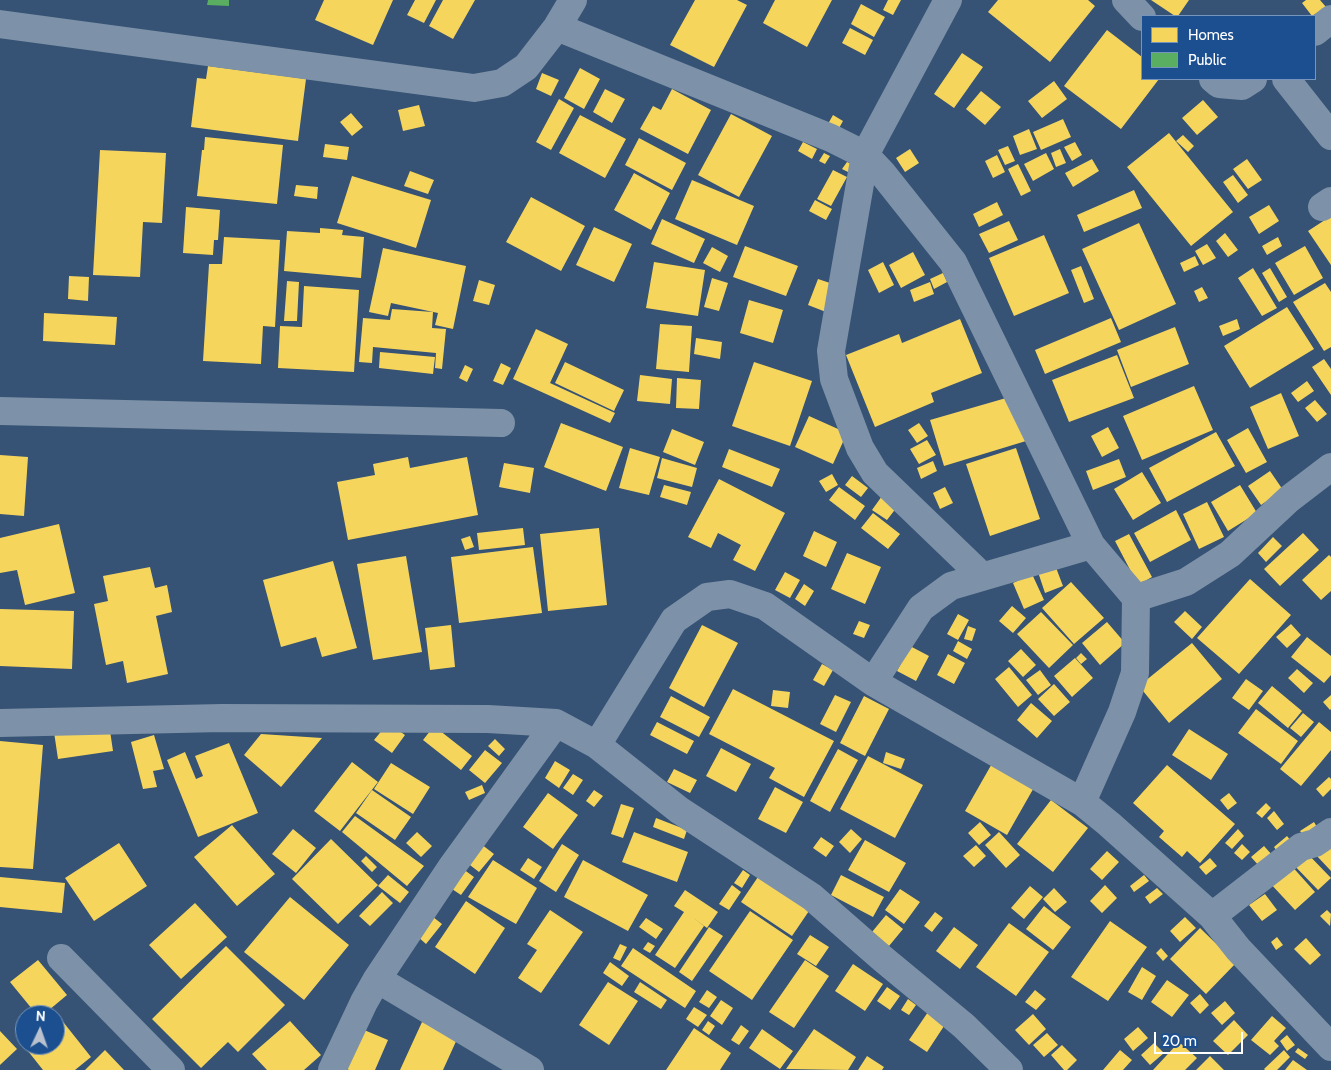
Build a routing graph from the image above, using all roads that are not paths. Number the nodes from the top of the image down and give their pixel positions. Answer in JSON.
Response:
{"nodes":[{"id":1,"x":572,"y":0,"type":"edge"},
{"id":2,"x":948,"y":0,"type":"edge"},
{"id":3,"x":1126,"y":0,"type":"edge"},
{"id":4,"x":1141,"y":17,"type":"edge"},
{"id":5,"x":1331,"y":19,"type":"edge"},
{"id":6,"x":0,"y":24,"type":"edge"},
{"id":7,"x":558,"y":27,"type":"junction"},
{"id":8,"x":1316,"y":31,"type":"edge"},
{"id":9,"x":1214,"y":80,"type":"edge"},
{"id":10,"x":1251,"y":80,"type":"edge"},
{"id":11,"x":1287,"y":80,"type":"edge"},
{"id":12,"x":1331,"y":136,"type":"edge"},
{"id":13,"x":865,"y":155,"type":"junction"},
{"id":14,"x":0,"y":411,"type":"edge"},
{"id":15,"x":501,"y":423,"type":"dead end"},
{"id":16,"x":1331,"y":467,"type":"edge"},
{"id":17,"x":1091,"y":545,"type":"junction"},
{"id":18,"x":982,"y":576,"type":"junction"},
{"id":19,"x":1136,"y":598,"type":"junction"},
{"id":20,"x":874,"y":682,"type":"junction"},
{"id":21,"x":0,"y":723,"type":"edge"},
{"id":22,"x":556,"y":723,"type":"junction"},
{"id":23,"x":597,"y":745,"type":"junction"},
{"id":24,"x":1082,"y":802,"type":"junction"},
{"id":25,"x":1331,"y":832,"type":"edge"},
{"id":26,"x":1212,"y":916,"type":"junction"},
{"id":27,"x":61,"y":958,"type":"dead end"},
{"id":28,"x":376,"y":979,"type":"junction"},
{"id":29,"x":1331,"y":1047,"type":"edge"},
{"id":30,"x":171,"y":1070,"type":"edge"},
{"id":31,"x":332,"y":1070,"type":"edge"},
{"id":32,"x":530,"y":1070,"type":"edge"},
{"id":33,"x":1009,"y":1070,"type":"edge"}],
"edges":[{"from":1,"to":7,"type":"street"},
{"from":2,"to":13,"type":"street"},
{"from":3,"to":4,"type":"street"},
{"from":5,"to":8,"type":"street"},
{"from":6,"to":7,"type":"street"},
{"from":7,"to":13,"type":"street"},
{"from":9,"to":10,"type":"street"},
{"from":11,"to":12,"type":"street"},
{"from":13,"to":17,"type":"street"},
{"from":13,"to":18,"type":"street"},
{"from":14,"to":15,"type":"street"},
{"from":16,"to":19,"type":"street"},
{"from":17,"to":18,"type":"street"},
{"from":17,"to":19,"type":"street"},
{"from":18,"to":20,"type":"street"},
{"from":19,"to":24,"type":"street"},
{"from":20,"to":23,"type":"street"},
{"from":20,"to":24,"type":"street"},
{"from":21,"to":22,"type":"street"},
{"from":22,"to":23,"type":"street"},
{"from":22,"to":28,"type":"street"},
{"from":23,"to":33,"type":"street"},
{"from":24,"to":26,"type":"street"},
{"from":25,"to":26,"type":"street"},
{"from":26,"to":29,"type":"street"},
{"from":27,"to":30,"type":"street"},
{"from":28,"to":31,"type":"street"},
{"from":28,"to":32,"type":"street"}]}
